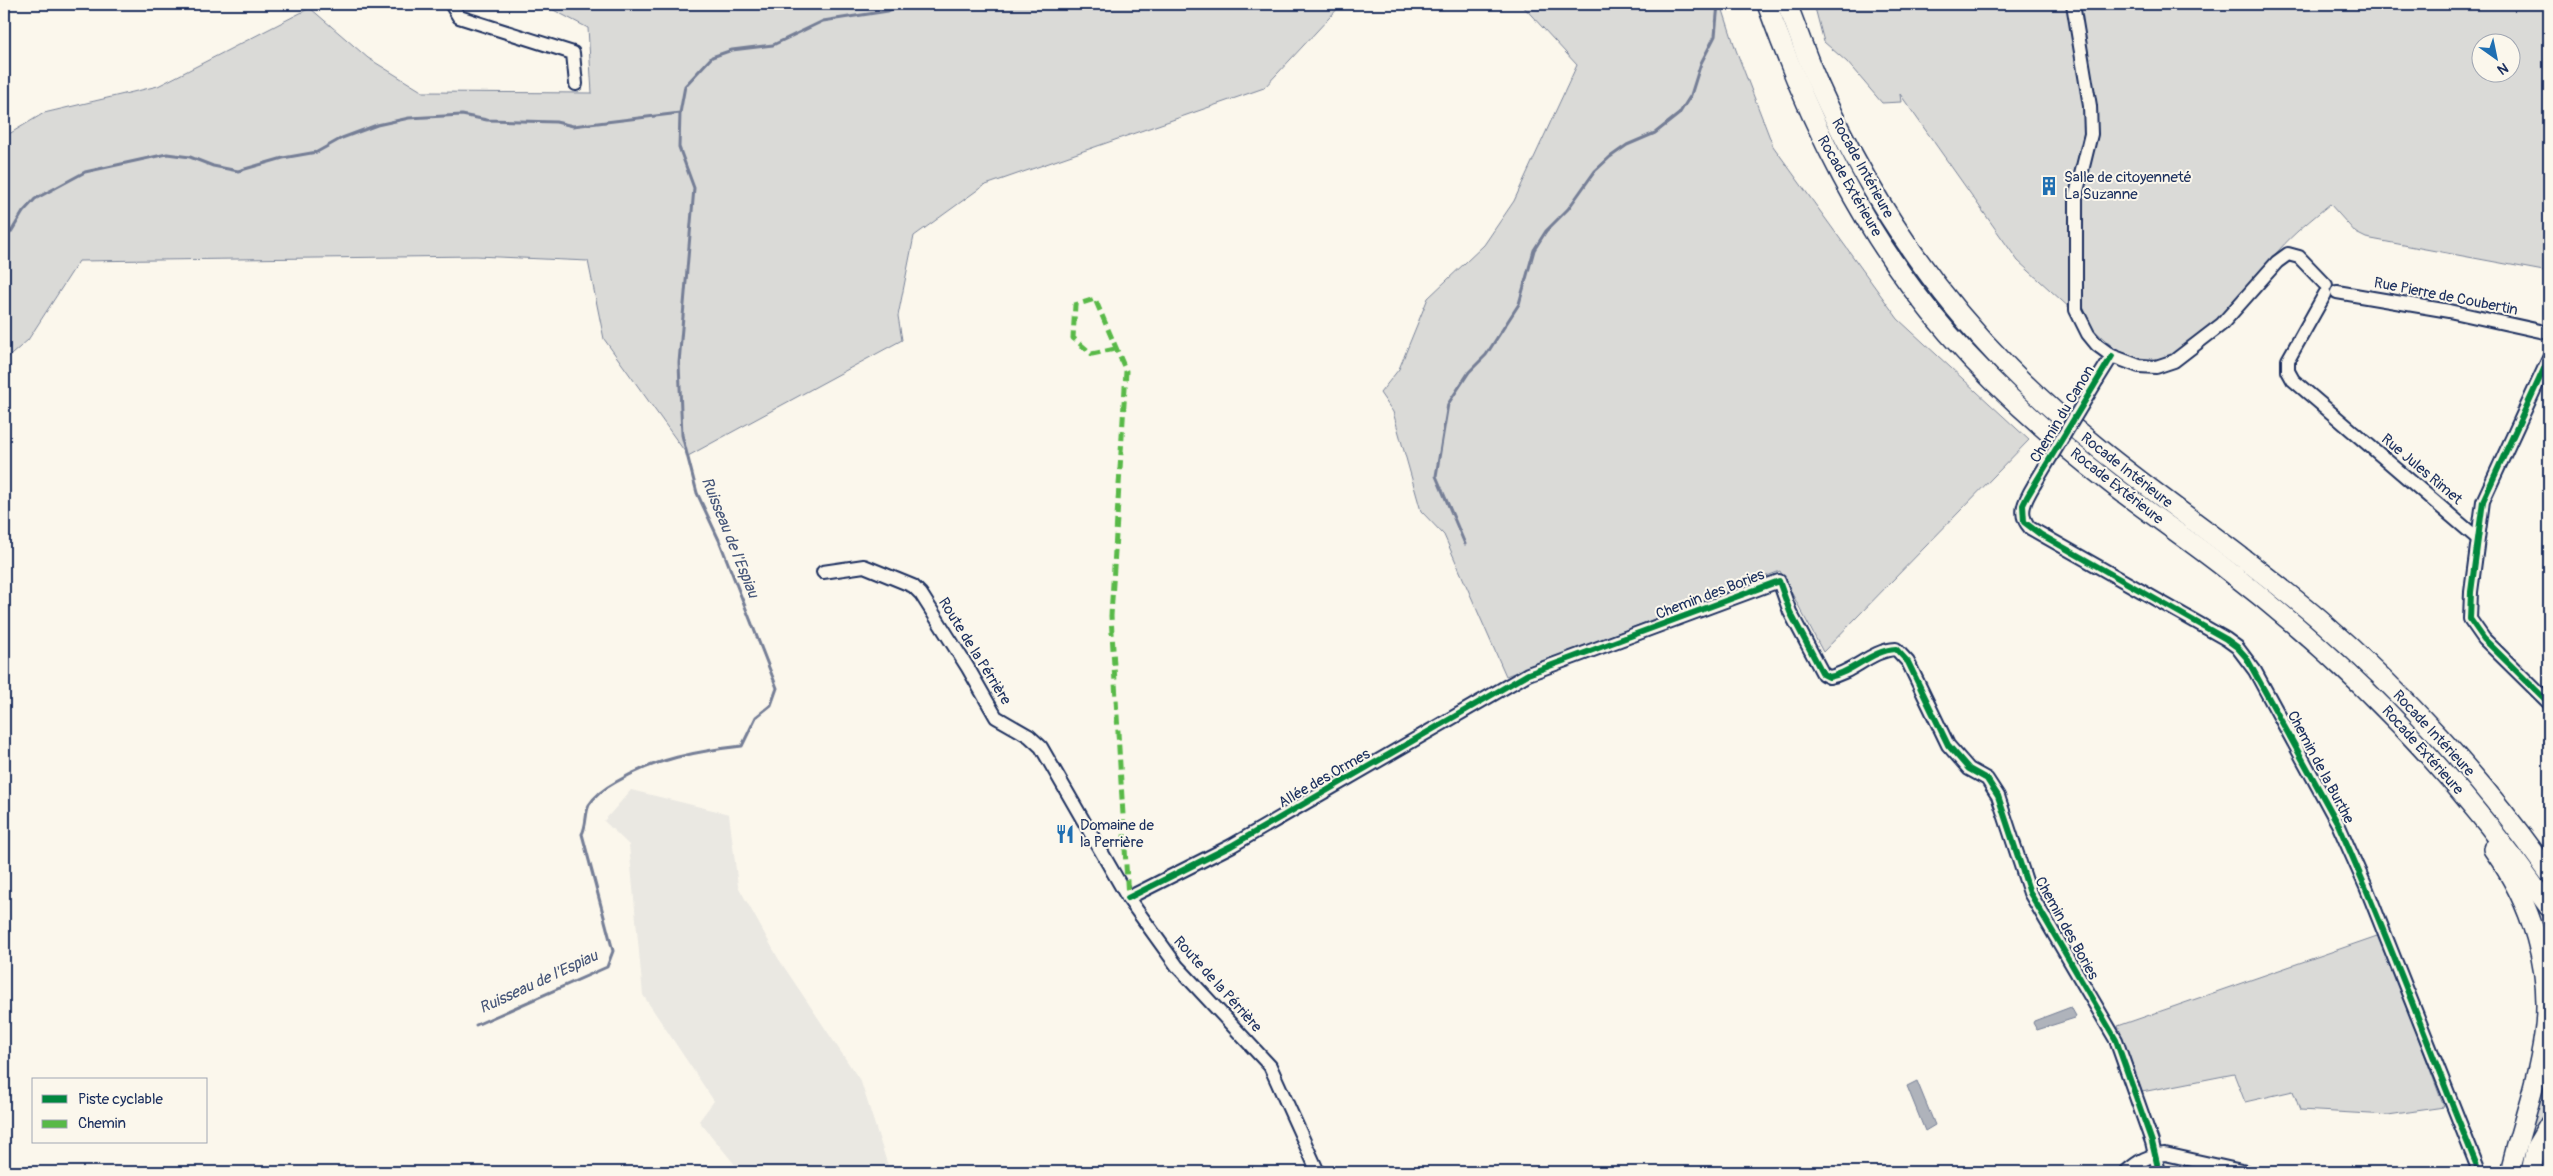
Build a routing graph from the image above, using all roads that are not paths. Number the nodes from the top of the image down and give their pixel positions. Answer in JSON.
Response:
{"nodes":[{"id":1,"x":451,"y":4,"type":"edge"},
{"id":2,"x":1767,"y":4,"type":"edge"},
{"id":3,"x":1787,"y":4,"type":"edge"},
{"id":4,"x":2073,"y":4,"type":"edge"},
{"id":5,"x":576,"y":84,"type":"dead end"},
{"id":6,"x":2329,"y":290,"type":"junction"},
{"id":7,"x":2549,"y":333,"type":"edge"},
{"id":8,"x":2112,"y":356,"type":"junction"},
{"id":9,"x":2549,"y":358,"type":"edge"},
{"id":10,"x":2034,"y":485,"type":"joint"},
{"id":11,"x":2477,"y":538,"type":"junction"},
{"id":12,"x":824,"y":572,"type":"dead end"},
{"id":13,"x":1528,"y":674,"type":"joint"},
{"id":14,"x":2549,"y":703,"type":"edge"},
{"id":15,"x":2406,"y":728,"type":"junction"},
{"id":16,"x":2510,"y":819,"type":"junction"},
{"id":17,"x":2549,"y":860,"type":"edge"},
{"id":18,"x":2549,"y":873,"type":"edge"},
{"id":19,"x":1128,"y":898,"type":"junction"},
{"id":20,"x":2549,"y":906,"type":"edge"},
{"id":21,"x":2549,"y":1125,"type":"edge"},
{"id":22,"x":2153,"y":1155,"type":"junction"},
{"id":23,"x":1318,"y":1172,"type":"edge"},
{"id":24,"x":2126,"y":1172,"type":"edge"},
{"id":25,"x":2158,"y":1172,"type":"edge"},
{"id":26,"x":2246,"y":1172,"type":"edge"},
{"id":27,"x":2478,"y":1172,"type":"edge"},
{"id":28,"x":2511,"y":1172,"type":"edge"},
{"id":29,"x":2531,"y":1172,"type":"edge"}],
"edges":[{"from":1,"to":5,"type":"street"},
{"from":2,"to":15,"type":"highway","name":"Rocade Extérieure"},
{"from":3,"to":16,"type":"highway","name":"Rocade Intérieure"},
{"from":4,"to":8,"type":"street"},
{"from":6,"to":7,"type":"street","name":"Rue Pierre de Coubertin"},
{"from":6,"to":8,"type":"street"},
{"from":6,"to":11,"type":"street","name":"Rue Jules Rimet"},
{"from":8,"to":10,"type":"street","name":"Chemin du Canon","bridge":true},
{"from":9,"to":11,"type":"street"},
{"from":10,"to":27,"type":"street","name":"Chemin de la Burthe"},
{"from":11,"to":14,"type":"street"},
{"from":12,"to":19,"type":"street","name":"Route de la Pérrière"},
{"from":13,"to":19,"type":"street","name":"Allée des Ormes"},
{"from":13,"to":22,"type":"street","name":"Chemin des Bories"},
{"from":15,"to":20,"type":"highway","name":"Rocade Extérieure"},
{"from":15,"to":28,"type":"highway"},
{"from":16,"to":17,"type":"highway"},
{"from":16,"to":18,"type":"highway","name":"Rocade Intérieure"},
{"from":19,"to":23,"type":"street","name":"Route de la Pérrière"},
{"from":21,"to":29,"type":"highway"},
{"from":22,"to":24,"type":"street"},
{"from":22,"to":25,"type":"street"},
{"from":22,"to":26,"type":"street"}]}
